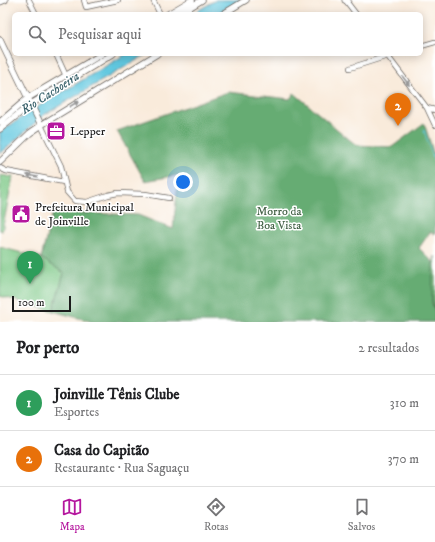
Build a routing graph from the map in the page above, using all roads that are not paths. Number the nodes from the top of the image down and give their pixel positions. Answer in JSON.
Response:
{"nodes":[{"id":1,"x":5,"y":0,"type":"edge"},
{"id":2,"x":30,"y":0,"type":"edge"},
{"id":3,"x":84,"y":0,"type":"edge"},
{"id":4,"x":118,"y":0,"type":"edge"},
{"id":5,"x":153,"y":0,"type":"edge"},
{"id":6,"x":192,"y":0,"type":"edge"},
{"id":7,"x":202,"y":0,"type":"edge"},
{"id":8,"x":246,"y":0,"type":"edge"},
{"id":9,"x":346,"y":0,"type":"edge"},
{"id":10,"x":0,"y":2,"type":"edge"},
{"id":11,"x":35,"y":12,"type":"edge"},
{"id":12,"x":159,"y":12,"type":"edge"},
{"id":13,"x":171,"y":12,"type":"edge"},
{"id":14,"x":182,"y":12,"type":"edge"},
{"id":15,"x":226,"y":12,"type":"edge"},
{"id":16,"x":355,"y":12,"type":"edge"},
{"id":17,"x":0,"y":40,"type":"edge"},
{"id":18,"x":435,"y":42,"type":"edge"},
{"id":19,"x":423,"y":45,"type":"edge"},
{"id":20,"x":57,"y":56,"type":"edge"},
{"id":21,"x":99,"y":56,"type":"edge"},
{"id":22,"x":110,"y":56,"type":"edge"},
{"id":23,"x":154,"y":56,"type":"edge"},
{"id":24,"x":383,"y":56,"type":"edge"},
{"id":25,"x":387,"y":56,"type":"edge"},
{"id":26,"x":350,"y":68,"type":"dead end"},
{"id":27,"x":66,"y":76,"type":"junction"},
{"id":28,"x":30,"y":103,"type":"junction"},
{"id":29,"x":426,"y":108,"type":"junction"},
{"id":30,"x":435,"y":110,"type":"edge"},
{"id":31,"x":0,"y":122,"type":"edge"},
{"id":32,"x":40,"y":123,"type":"junction"},
{"id":33,"x":435,"y":125,"type":"edge"},
{"id":34,"x":0,"y":129,"type":"edge"},
{"id":35,"x":0,"y":162,"type":"edge"},
{"id":36,"x":0,"y":168,"type":"edge"},
{"id":37,"x":64,"y":182,"type":"junction"},
{"id":38,"x":169,"y":198,"type":"dead end"}],
"edges":[{"from":1,"to":10,"type":"main road"},
{"from":2,"to":11,"type":"street"},
{"from":3,"to":4,"type":"street"},
{"from":5,"to":12,"type":"street"},
{"from":6,"to":13,"type":"main road"},
{"from":7,"to":14,"type":"main road"},
{"from":8,"to":15,"type":"main road"},
{"from":9,"to":16,"type":"street"},
{"from":17,"to":28,"type":"main road"},
{"from":18,"to":19,"type":"street"},
{"from":20,"to":27,"type":"street"},
{"from":21,"to":27,"type":"main road"},
{"from":22,"to":28,"type":"main road"},
{"from":32,"to":23,"type":"main road","one_way":true},
{"from":24,"to":26,"type":"street"},
{"from":25,"to":29,"type":"street","one_way":true},
{"from":27,"to":28,"type":"main road"},
{"from":28,"to":31,"type":"main road"},
{"from":28,"to":32,"type":"main road"},
{"from":28,"to":34,"type":"main road"},
{"from":29,"to":30,"type":"street"},
{"from":29,"to":33,"type":"street"},
{"from":32,"to":35,"type":"main road"},
{"from":32,"to":37,"type":"street"},
{"from":37,"to":36,"type":"street","one_way":true},
{"from":37,"to":38,"type":"street"}]}
